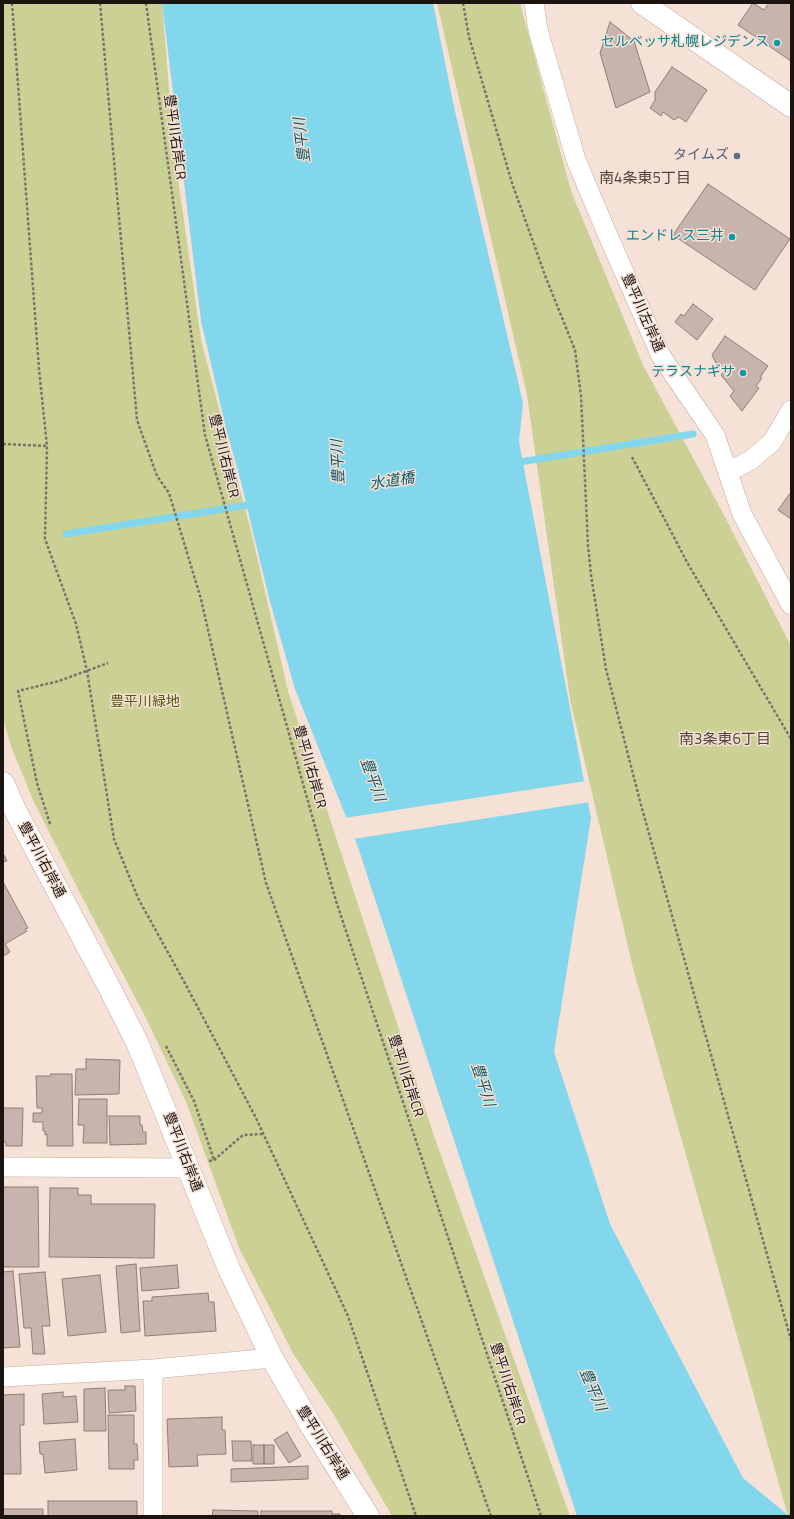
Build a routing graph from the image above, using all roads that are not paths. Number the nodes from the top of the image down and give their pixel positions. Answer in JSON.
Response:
{"nodes":[{"id":1,"x":534,"y":3,"type":"edge"},
{"id":2,"x":642,"y":3,"type":"edge"},
{"id":3,"x":791,"y":106,"type":"edge"},
{"id":4,"x":791,"y":410,"type":"edge"},
{"id":5,"x":728,"y":472,"type":"junction"},
{"id":6,"x":791,"y":605,"type":"edge"},
{"id":7,"x":3,"y":782,"type":"edge"},
{"id":8,"x":3,"y":1167,"type":"edge"},
{"id":9,"x":188,"y":1168,"type":"junction"},
{"id":10,"x":272,"y":1358,"type":"junction"},
{"id":11,"x":153,"y":1369,"type":"junction"},
{"id":12,"x":3,"y":1377,"type":"edge"},
{"id":13,"x":152,"y":1516,"type":"edge"},
{"id":14,"x":368,"y":1516,"type":"edge"}],
"edges":[{"from":1,"to":5,"type":"street","name":"豊平川左岸通"},
{"from":2,"to":3,"type":"street"},
{"from":4,"to":5,"type":"street"},
{"from":5,"to":6,"type":"street","name":"豊平川左岸通"},
{"from":7,"to":9,"type":"street","name":"豊平川右岸通"},
{"from":8,"to":9,"type":"street"},
{"from":9,"to":10,"type":"street","name":"豊平川右岸通"},
{"from":10,"to":11,"type":"street"},
{"from":10,"to":14,"type":"street","name":"豊平川右岸通"},
{"from":11,"to":12,"type":"street"},
{"from":11,"to":13,"type":"street"}]}
